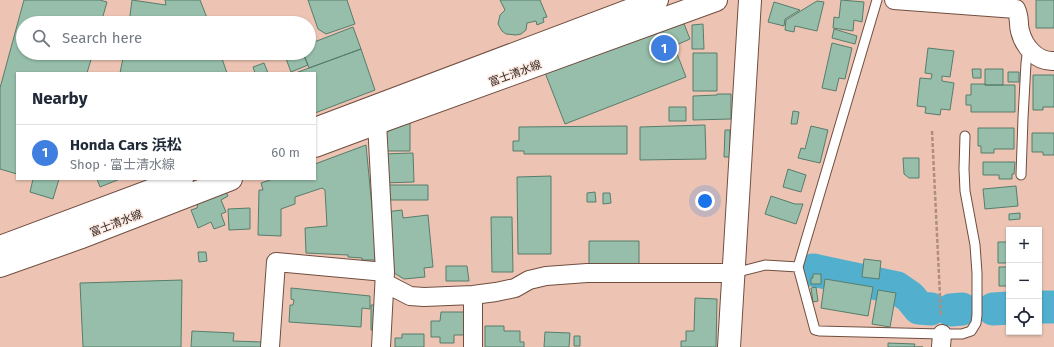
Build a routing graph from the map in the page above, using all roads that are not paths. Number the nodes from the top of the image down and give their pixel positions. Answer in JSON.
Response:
{"nodes":[{"id":1,"x":657,"y":0,"type":"edge"},
{"id":2,"x":716,"y":0,"type":"edge"},
{"id":3,"x":750,"y":0,"type":"edge"},
{"id":4,"x":877,"y":0,"type":"edge"},
{"id":5,"x":894,"y":0,"type":"edge"},
{"id":6,"x":1028,"y":48,"type":"junction"},
{"id":7,"x":1054,"y":61,"type":"edge"},
{"id":8,"x":377,"y":123,"type":"junction"},
{"id":9,"x":316,"y":129,"type":"edge"},
{"id":10,"x":965,"y":136,"type":"dead end"},
{"id":11,"x":316,"y":146,"type":"edge"},
{"id":12,"x":1021,"y":175,"type":"dead end"},
{"id":13,"x":179,"y":180,"type":"edge"},
{"id":14,"x":228,"y":180,"type":"edge"},
{"id":15,"x":0,"y":247,"type":"edge"},
{"id":16,"x":0,"y":266,"type":"edge"},
{"id":17,"x":798,"y":267,"type":"junction"},
{"id":18,"x":734,"y":273,"type":"junction"},
{"id":19,"x":385,"y":277,"type":"junction"},
{"id":20,"x":473,"y":295,"type":"junction"},
{"id":21,"x":941,"y":340,"type":"edge"},
{"id":22,"x":270,"y":347,"type":"edge"},
{"id":23,"x":381,"y":347,"type":"edge"},
{"id":24,"x":473,"y":347,"type":"edge"},
{"id":25,"x":729,"y":347,"type":"edge"}],
"edges":[{"from":1,"to":9,"type":"main road","name":"富士清水線"},
{"from":2,"to":8,"type":"main road","name":"富士清水線"},
{"from":3,"to":18,"type":"main road"},
{"from":4,"to":17,"type":"lane"},
{"from":5,"to":6,"type":"street"},
{"from":6,"to":7,"type":"street"},
{"from":6,"to":12,"type":"lane"},
{"from":8,"to":11,"type":"main road","name":"富士清水線"},
{"from":8,"to":19,"type":"street"},
{"from":10,"to":21,"type":"lane"},
{"from":13,"to":15,"type":"main road","name":"富士清水線"},
{"from":14,"to":16,"type":"main road","name":"富士清水線"},
{"from":17,"to":18,"type":"lane"},
{"from":17,"to":21,"type":"lane"},
{"from":18,"to":20,"type":"street"},
{"from":18,"to":25,"type":"main road"},
{"from":19,"to":20,"type":"street"},
{"from":19,"to":22,"type":"street"},
{"from":19,"to":23,"type":"street"},
{"from":20,"to":24,"type":"street"}]}
